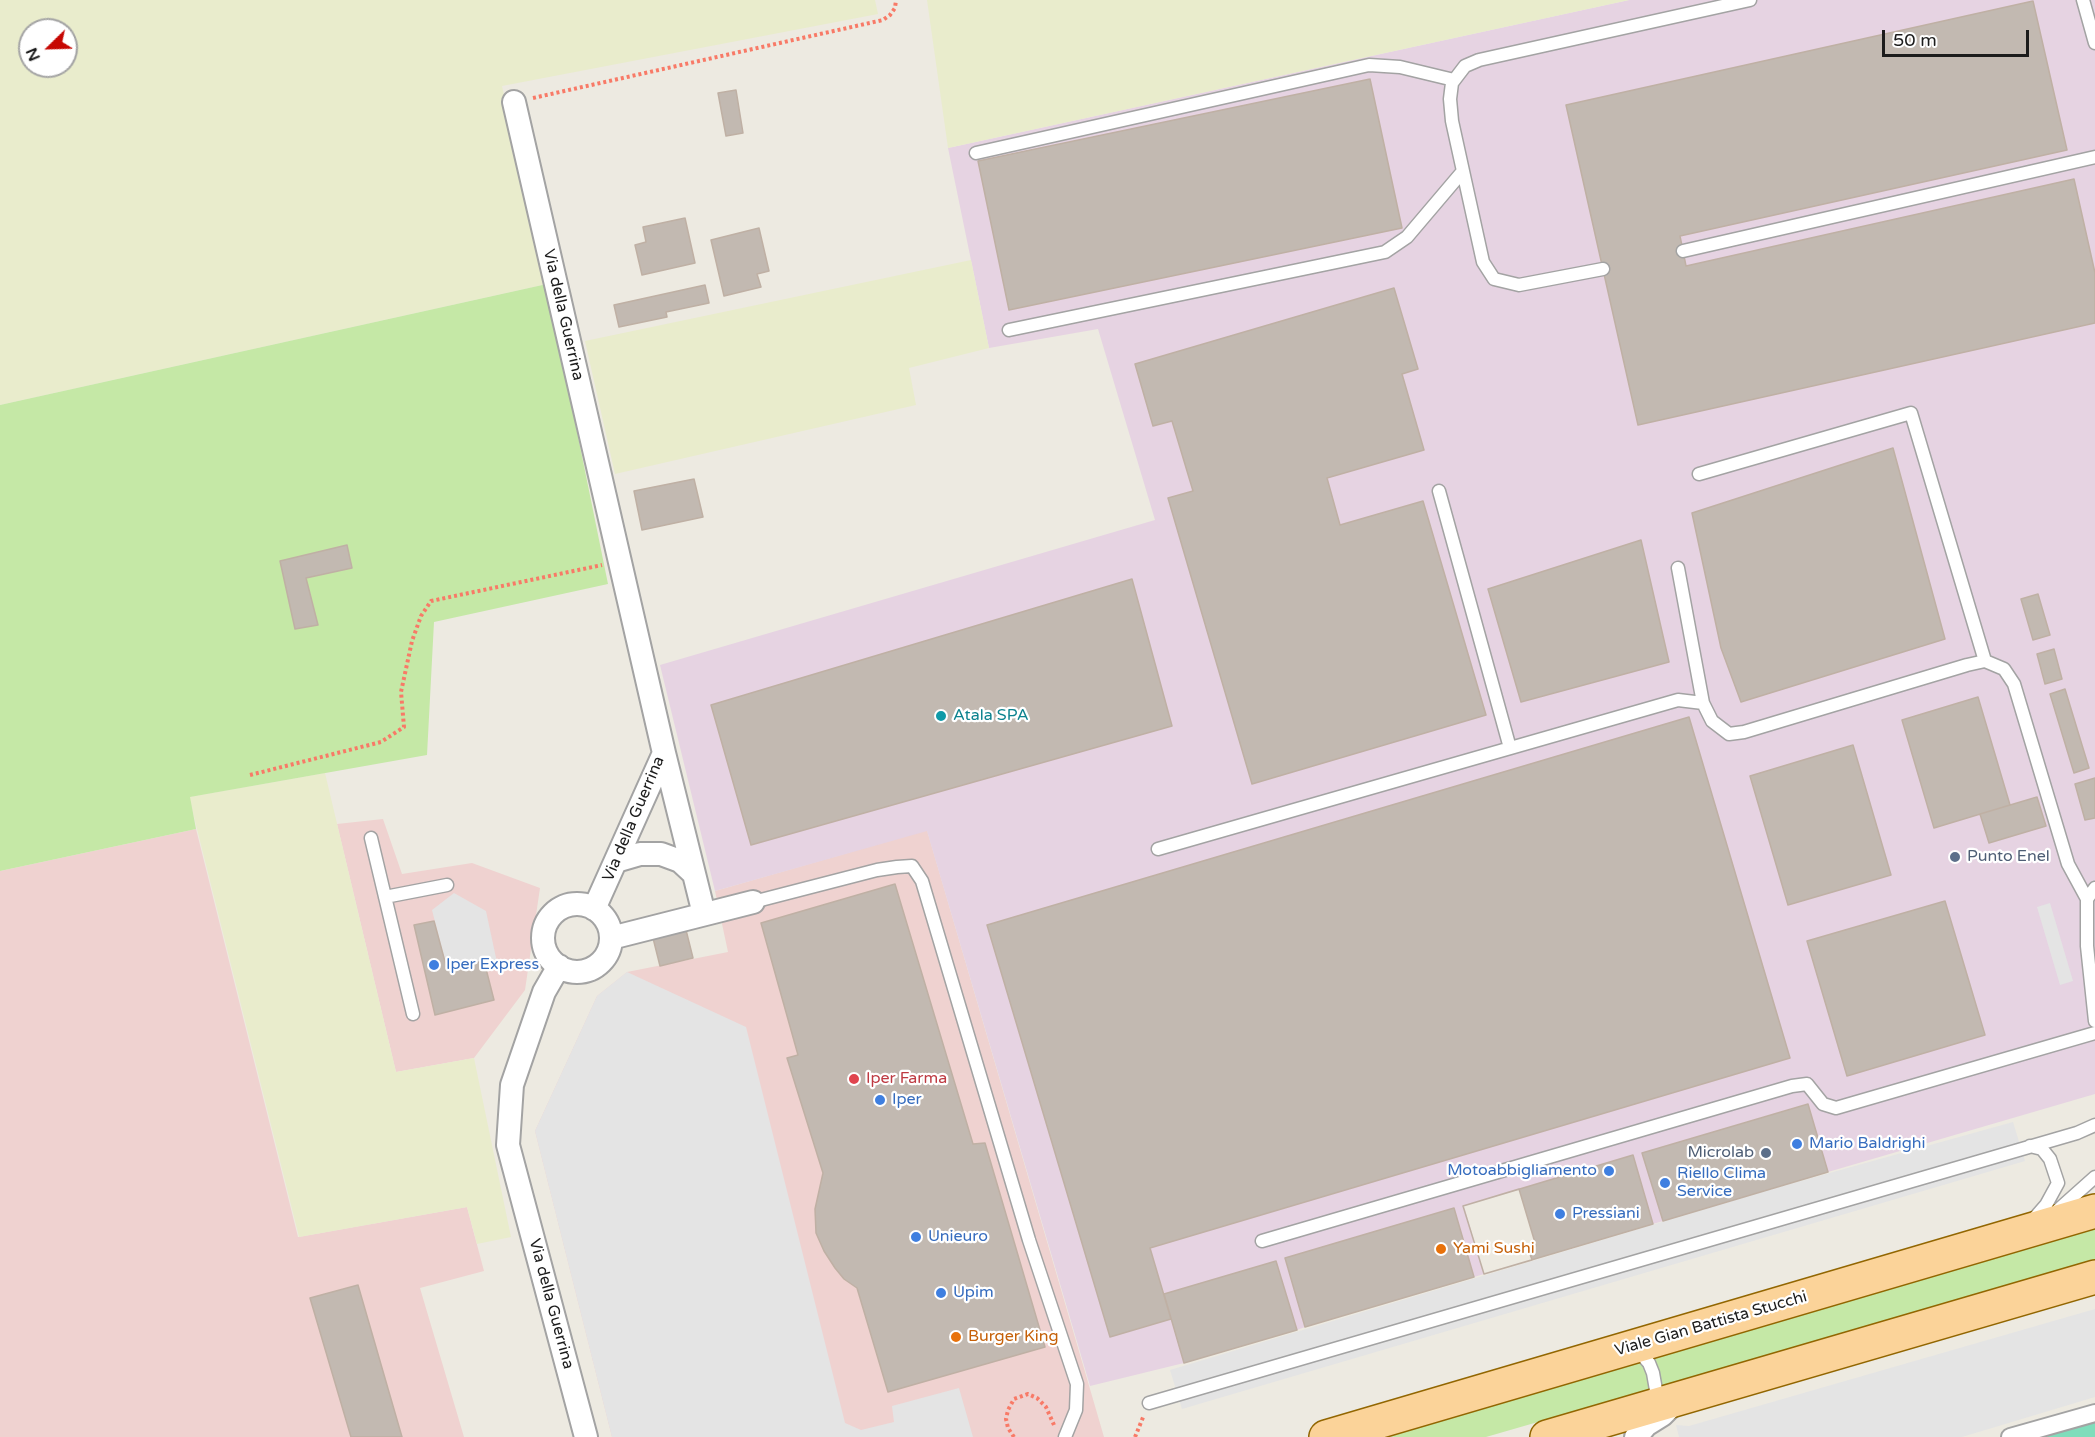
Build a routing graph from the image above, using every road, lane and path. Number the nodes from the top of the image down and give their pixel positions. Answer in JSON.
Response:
{"nodes":[{"id":1,"x":896,"y":0,"type":"edge"},
{"id":2,"x":1750,"y":0,"type":"edge"},
{"id":3,"x":2082,"y":0,"type":"edge"},
{"id":4,"x":2095,"y":43,"type":"edge"},
{"id":5,"x":1454,"y":80,"type":"junction"},
{"id":6,"x":514,"y":102,"type":"joint"},
{"id":7,"x":976,"y":153,"type":"dead end"},
{"id":8,"x":2095,"y":158,"type":"edge"},
{"id":9,"x":1463,"y":171,"type":"junction"},
{"id":10,"x":1683,"y":251,"type":"dead end"},
{"id":11,"x":1603,"y":269,"type":"dead end"},
{"id":12,"x":1009,"y":330,"type":"dead end"},
{"id":13,"x":1699,"y":474,"type":"dead end"},
{"id":14,"x":1438,"y":491,"type":"dead end"},
{"id":15,"x":620,"y":561,"type":"junction"},
{"id":16,"x":1678,"y":568,"type":"dead end"},
{"id":17,"x":1985,"y":661,"type":"junction"},
{"id":18,"x":1703,"y":703,"type":"junction"},
{"id":19,"x":1510,"y":748,"type":"junction"},
{"id":20,"x":664,"y":753,"type":"junction"},
{"id":21,"x":250,"y":776,"type":"dead end"},
{"id":22,"x":371,"y":838,"type":"dead end"},
{"id":23,"x":1158,"y":849,"type":"dead end"},
{"id":24,"x":616,"y":861,"type":"junction"},
{"id":25,"x":694,"y":874,"type":"junction"},
{"id":26,"x":447,"y":885,"type":"dead end"},
{"id":27,"x":2095,"y":888,"type":"edge"},
{"id":28,"x":385,"y":897,"type":"junction"},
{"id":29,"x":2087,"y":899,"type":"junction"},
{"id":30,"x":753,"y":902,"type":"joint"},
{"id":31,"x":594,"y":909,"type":"junction"},
{"id":32,"x":704,"y":914,"type":"junction"},
{"id":33,"x":611,"y":938,"type":"junction"},
{"id":34,"x":559,"y":966,"type":"junction"},
{"id":35,"x":413,"y":1014,"type":"dead end"},
{"id":36,"x":2095,"y":1021,"type":"edge"},
{"id":37,"x":2095,"y":1033,"type":"edge"},
{"id":38,"x":2095,"y":1125,"type":"edge"},
{"id":39,"x":2029,"y":1146,"type":"junction"},
{"id":40,"x":2095,"y":1177,"type":"edge"},
{"id":41,"x":2095,"y":1211,"type":"edge"},
{"id":42,"x":2021,"y":1233,"type":"junction"},
{"id":43,"x":1262,"y":1241,"type":"dead end"},
{"id":44,"x":2095,"y":1277,"type":"edge"},
{"id":45,"x":1634,"y":1346,"type":"junction"},
{"id":46,"x":1149,"y":1403,"type":"joint"},
{"id":47,"x":1664,"y":1403,"type":"junction"},
{"id":48,"x":2095,"y":1413,"type":"edge"},
{"id":49,"x":1060,"y":1434,"type":"edge"},
{"id":50,"x":585,"y":1437,"type":"edge"},
{"id":51,"x":1014,"y":1437,"type":"edge"},
{"id":52,"x":1135,"y":1437,"type":"edge"},
{"id":53,"x":1326,"y":1437,"type":"edge"},
{"id":54,"x":1553,"y":1437,"type":"edge"},
{"id":55,"x":1636,"y":1437,"type":"edge"},
{"id":56,"x":2010,"y":1437,"type":"edge"}],
"edges":[{"from":1,"to":6,"type":"path"},
{"from":2,"to":5,"type":"lane"},
{"from":3,"to":4,"type":"lane"},
{"from":5,"to":7,"type":"lane"},
{"from":5,"to":9,"type":"lane"},
{"from":6,"to":15,"type":"street","name":"Via della Guerrina"},
{"from":8,"to":10,"type":"lane"},
{"from":9,"to":11,"type":"lane"},
{"from":9,"to":12,"type":"lane"},
{"from":13,"to":17,"type":"lane"},
{"from":14,"to":19,"type":"lane"},
{"from":15,"to":20,"type":"street","name":"Via della Guerrina"},
{"from":15,"to":21,"type":"path"},
{"from":16,"to":18,"type":"lane"},
{"from":17,"to":18,"type":"lane"},
{"from":17,"to":29,"type":"lane"},
{"from":18,"to":19,"type":"lane"},
{"from":19,"to":23,"type":"lane"},
{"from":20,"to":24,"type":"street","name":"Via della Guerrina"},
{"from":20,"to":25,"type":"street"},
{"from":22,"to":28,"type":"lane"},
{"from":24,"to":25,"type":"street"},
{"from":24,"to":31,"type":"street","name":"Via della Guerrina"},
{"from":25,"to":32,"type":"street"},
{"from":26,"to":28,"type":"lane"},
{"from":27,"to":29,"type":"lane"},
{"from":28,"to":35,"type":"lane"},
{"from":29,"to":36,"type":"lane"},
{"from":30,"to":32,"type":"street"},
{"from":30,"to":49,"type":"lane"},
{"from":31,"to":33,"type":"street"},
{"from":31,"to":34,"type":"street"},
{"from":32,"to":33,"type":"street"},
{"from":33,"to":34,"type":"street"},
{"from":34,"to":50,"type":"street","name":"Via della Guerrina"},
{"from":37,"to":43,"type":"lane"},
{"from":38,"to":39,"type":"lane"},
{"from":39,"to":42,"type":"lane"},
{"from":39,"to":46,"type":"lane"},
{"from":40,"to":42,"type":"lane"},
{"from":41,"to":42,"type":"main road","name":"Viale Gian Battista Stucchi"},
{"from":42,"to":45,"type":"main road","name":"Viale Gian Battista Stucchi"},
{"from":44,"to":47,"type":"main road"},
{"from":45,"to":47,"type":"lane"},
{"from":45,"to":53,"type":"main road","name":"Viale Gian Battista Stucchi"},
{"from":46,"to":52,"type":"path"},
{"from":47,"to":54,"type":"main road"},
{"from":47,"to":55,"type":"street"},
{"from":48,"to":56,"type":"street"},
{"from":49,"to":51,"type":"path"}]}
